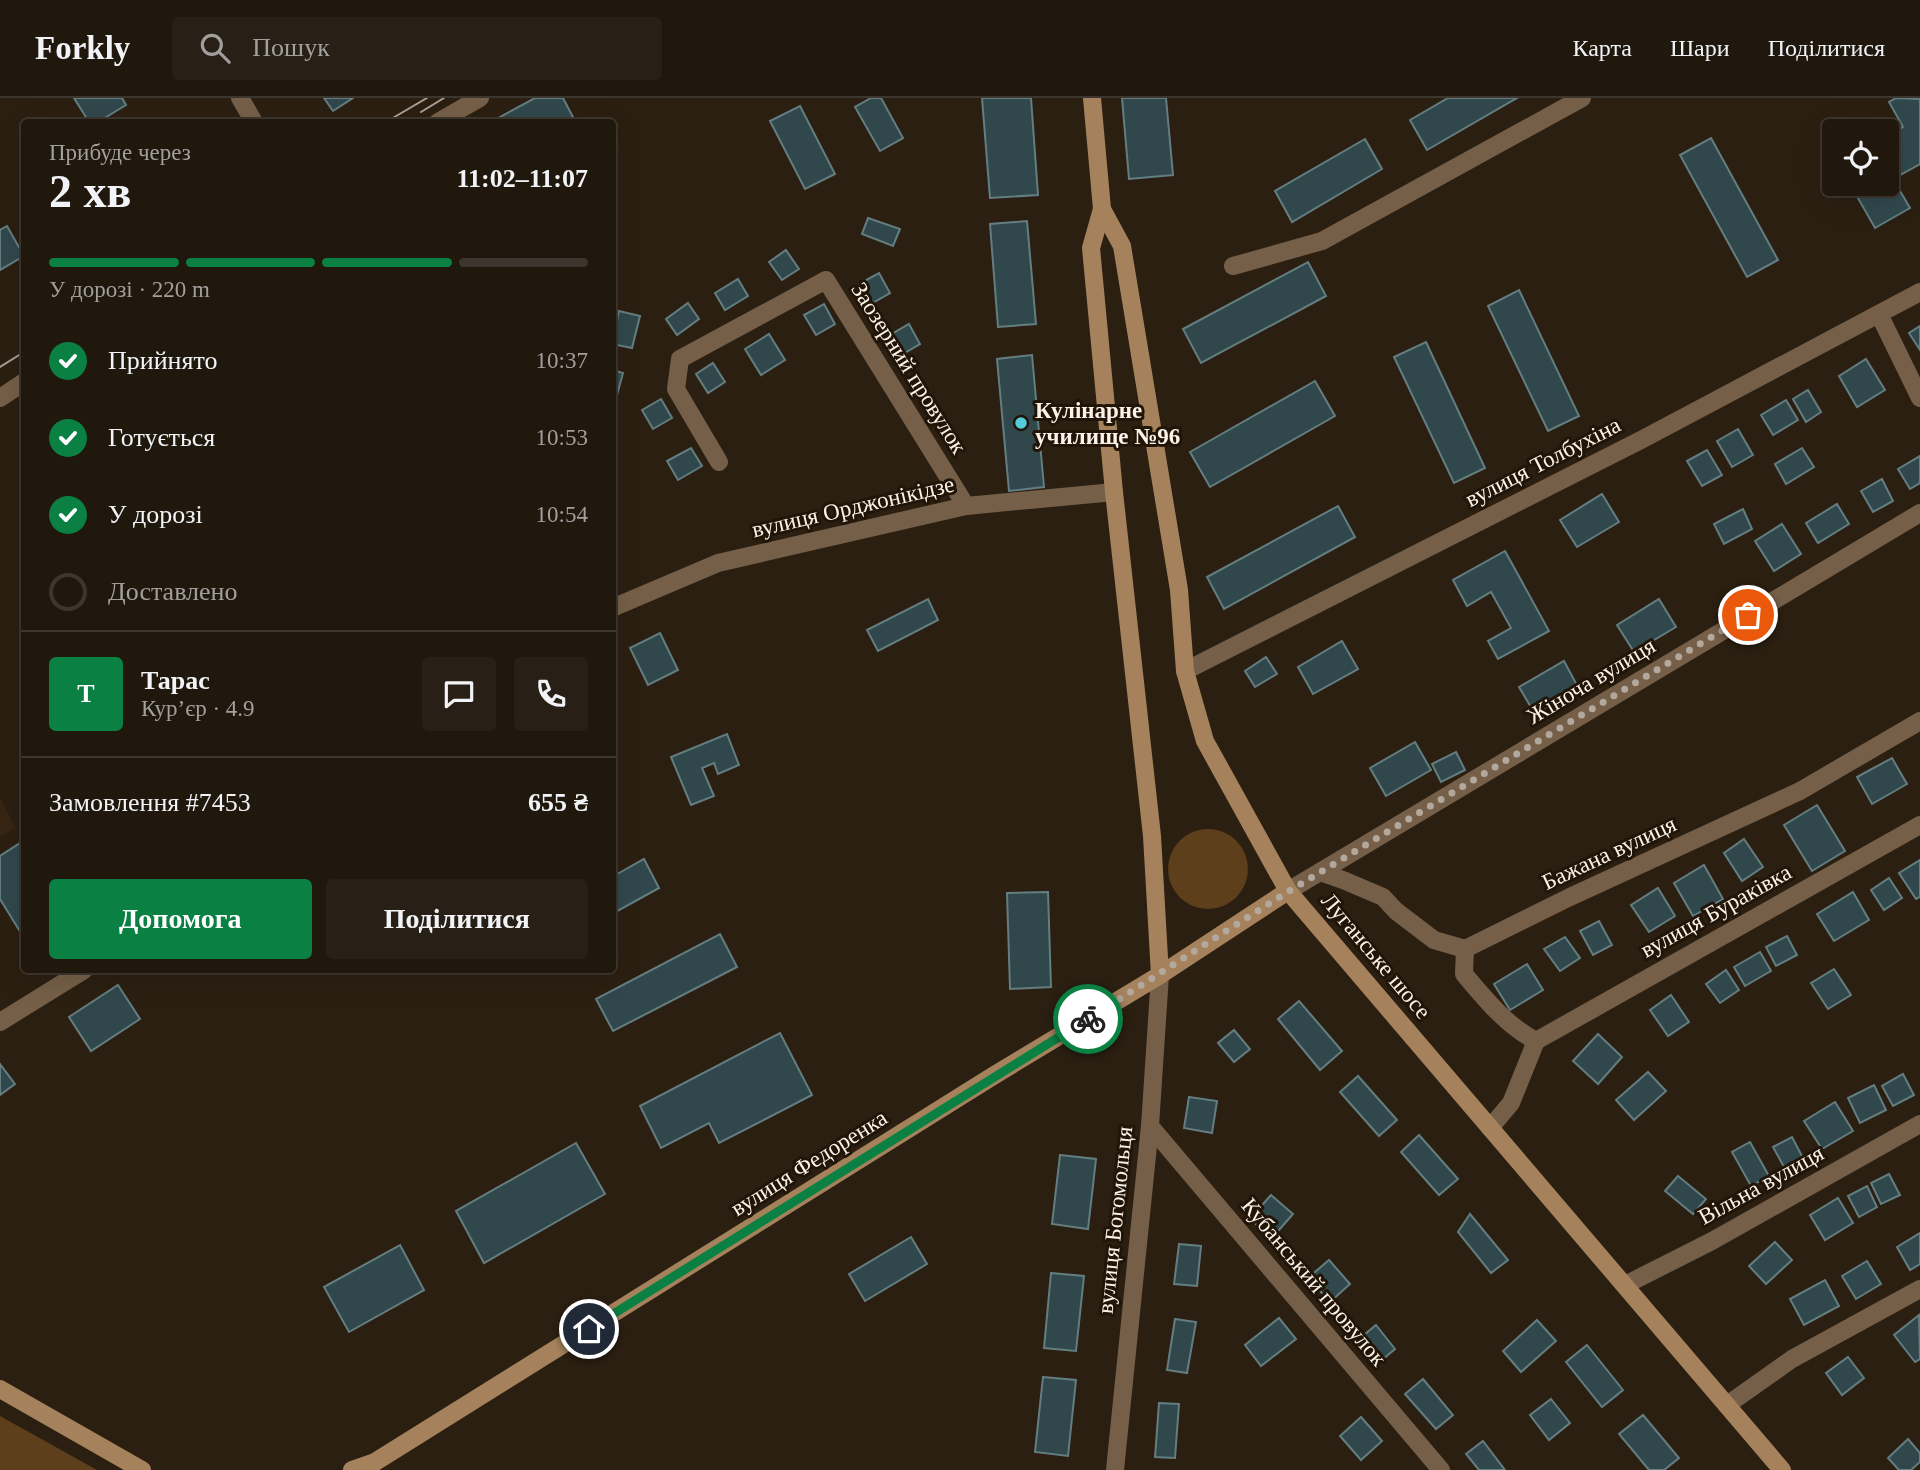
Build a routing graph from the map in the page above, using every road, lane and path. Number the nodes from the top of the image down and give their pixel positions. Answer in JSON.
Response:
{"nodes":[{"id":1,"x":240,"y":98,"type":"edge"},
{"id":2,"x":480,"y":98,"type":"edge"},
{"id":3,"x":1091,"y":98,"type":"edge"},
{"id":4,"x":1582,"y":98,"type":"edge"},
{"id":5,"x":252,"y":119,"type":"edge"},
{"id":6,"x":443,"y":119,"type":"edge"},
{"id":7,"x":1102,"y":209,"type":"junction"},
{"id":8,"x":1233,"y":266,"type":"dead end"},
{"id":9,"x":1920,"y":292,"type":"edge"},
{"id":10,"x":1879,"y":314,"type":"junction"},
{"id":11,"x":21,"y":384,"type":"edge"},
{"id":12,"x":0,"y":398,"type":"edge"},
{"id":13,"x":1920,"y":398,"type":"edge"},
{"id":14,"x":719,"y":462,"type":"dead end"},
{"id":15,"x":1114,"y":492,"type":"junction"},
{"id":16,"x":966,"y":506,"type":"junction"},
{"id":17,"x":1920,"y":513,"type":"edge"},
{"id":18,"x":616,"y":606,"type":"edge"},
{"id":19,"x":1185,"y":671,"type":"junction"},
{"id":20,"x":1920,"y":721,"type":"edge"},
{"id":21,"x":1920,"y":825,"type":"edge"},
{"id":22,"x":1320,"y":872,"type":"junction"},
{"id":23,"x":1289,"y":891,"type":"junction"},
{"id":24,"x":1465,"y":949,"type":"junction"},
{"id":25,"x":79,"y":973,"type":"edge"},
{"id":26,"x":1160,"y":975,"type":"junction"},
{"id":27,"x":0,"y":1022,"type":"edge"},
{"id":28,"x":1536,"y":1041,"type":"junction"},
{"id":29,"x":1920,"y":1125,"type":"edge"},
{"id":30,"x":1150,"y":1126,"type":"junction"},
{"id":31,"x":1490,"y":1128,"type":"junction"},
{"id":32,"x":1625,"y":1285,"type":"junction"},
{"id":33,"x":1920,"y":1289,"type":"edge"},
{"id":34,"x":0,"y":1389,"type":"edge"},
{"id":35,"x":1727,"y":1405,"type":"junction"},
{"id":36,"x":142,"y":1470,"type":"edge"},
{"id":37,"x":352,"y":1470,"type":"edge"},
{"id":38,"x":1115,"y":1470,"type":"edge"},
{"id":39,"x":1441,"y":1470,"type":"edge"},
{"id":40,"x":1782,"y":1470,"type":"edge"}],
"edges":[{"from":1,"to":5,"type":"street"},
{"from":2,"to":6,"type":"street"},
{"from":3,"to":7,"type":"main road","name":"Луганське шосе"},
{"from":4,"to":8,"type":"street"},
{"from":7,"to":15,"type":"main road","name":"Луганське шосе"},
{"from":7,"to":19,"type":"main road","name":"Луганське шосе"},
{"from":9,"to":10,"type":"street","name":"вулиця Толбухіна"},
{"from":10,"to":13,"type":"street"},
{"from":10,"to":19,"type":"street","name":"вулиця Толбухіна"},
{"from":11,"to":12,"type":"street"},
{"from":14,"to":16,"type":"street","name":"Заозерний провулок"},
{"from":15,"to":16,"type":"street","name":"вулиця Орджонікідзе"},
{"from":15,"to":26,"type":"main road","name":"Луганське шосе"},
{"from":16,"to":18,"type":"street","name":"вулиця Орджонікідзе"},
{"from":17,"to":22,"type":"street","name":"Жіноча вулиця"},
{"from":19,"to":23,"type":"main road","name":"Луганське шосе"},
{"from":20,"to":24,"type":"street","name":"Бажана вулиця"},
{"from":21,"to":28,"type":"street","name":"вулиця Бураківка"},
{"from":22,"to":23,"type":"street","name":"Жіноча вулиця"},
{"from":22,"to":24,"type":"street"},
{"from":23,"to":26,"type":"main road","name":"вулиця Федоренка"},
{"from":23,"to":31,"type":"main road","name":"Луганське шосе"},
{"from":24,"to":28,"type":"street"},
{"from":25,"to":27,"type":"street"},
{"from":26,"to":30,"type":"street","name":"вулиця Богомольця"},
{"from":26,"to":37,"type":"main road","name":"вулиця Федоренка"},
{"from":28,"to":31,"type":"street"},
{"from":29,"to":32,"type":"street","name":"Вільна вулиця"},
{"from":30,"to":38,"type":"street","name":"вулиця Богомольця"},
{"from":30,"to":39,"type":"street","name":"Кубанський провулок"},
{"from":31,"to":32,"type":"main road","name":"Луганське шосе"},
{"from":32,"to":35,"type":"main road","name":"Луганське шосе"},
{"from":33,"to":35,"type":"street"},
{"from":34,"to":36,"type":"main road"},
{"from":35,"to":40,"type":"main road","name":"Луганське шосе"}]}
